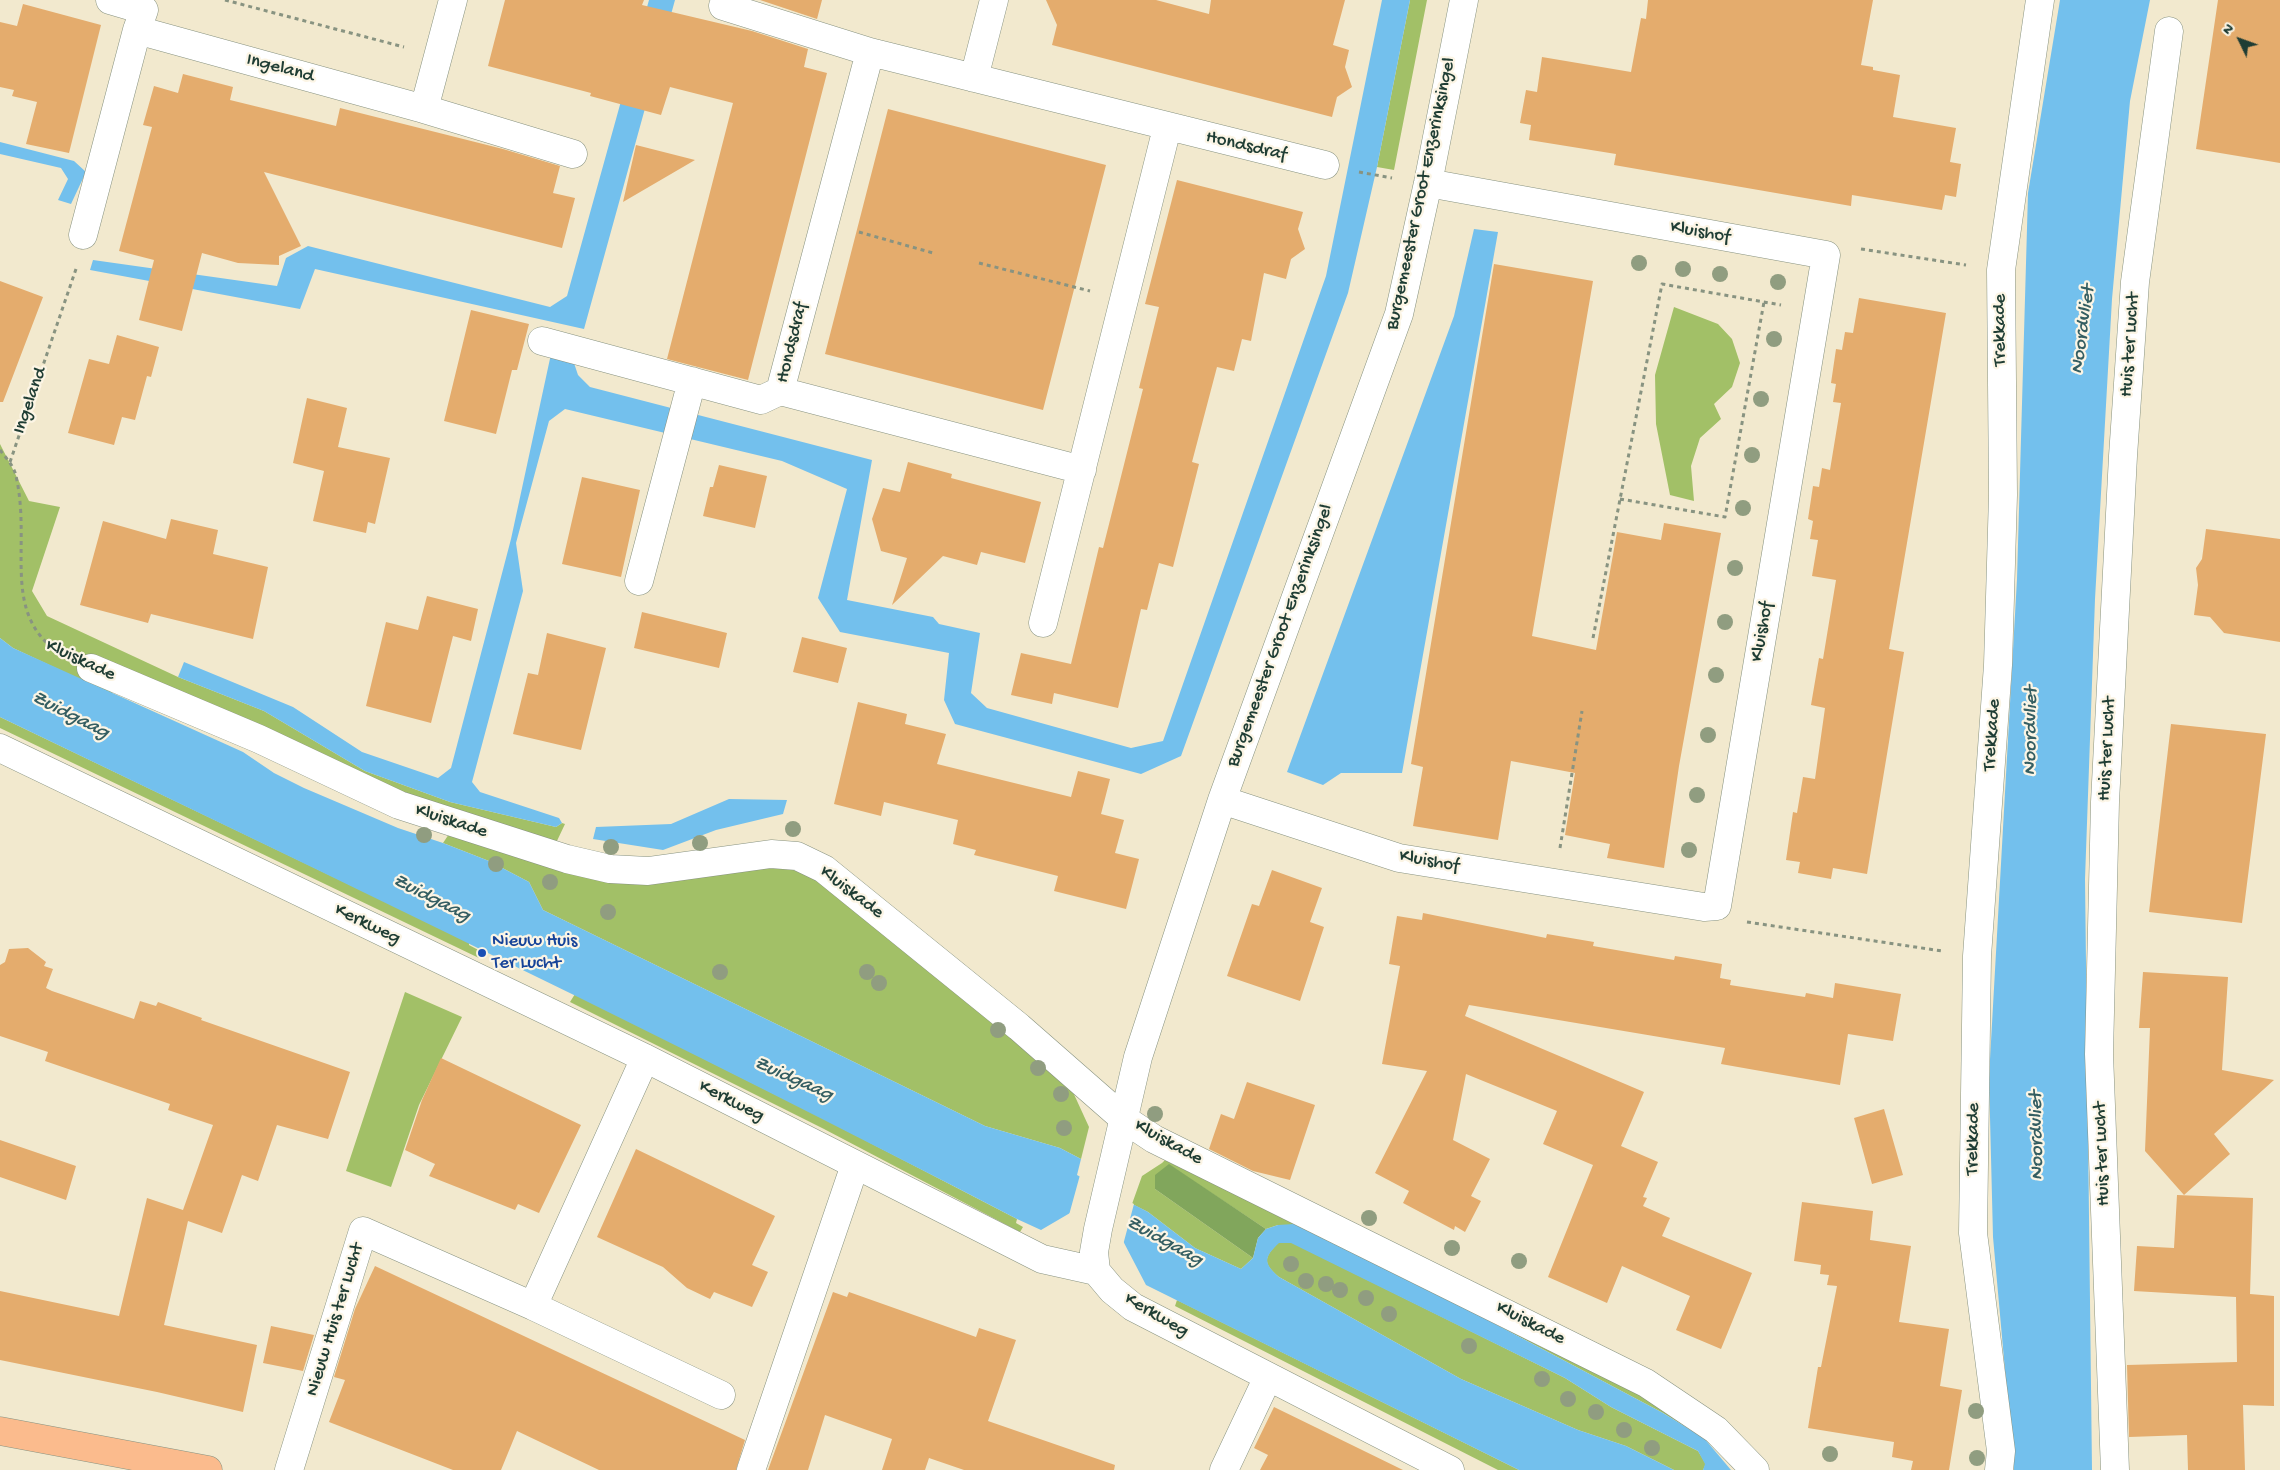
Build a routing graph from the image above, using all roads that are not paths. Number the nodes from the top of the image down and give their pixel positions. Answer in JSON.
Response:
{"nodes":[{"id":1,"x":110,"y":0,"type":"edge"},
{"id":2,"x":453,"y":0,"type":"edge"},
{"id":3,"x":994,"y":0,"type":"edge"},
{"id":4,"x":1464,"y":0,"type":"edge"},
{"id":5,"x":2040,"y":0,"type":"edge"},
{"id":6,"x":723,"y":6,"type":"dead end"},
{"id":7,"x":137,"y":30,"type":"junction"},
{"id":8,"x":2169,"y":31,"type":"dead end"},
{"id":9,"x":870,"y":52,"type":"junction"},
{"id":10,"x":974,"y":78,"type":"junction"},
{"id":11,"x":424,"y":109,"type":"junction"},
{"id":12,"x":1167,"y":128,"type":"junction"},
{"id":13,"x":573,"y":154,"type":"dead end"},
{"id":14,"x":1325,"y":165,"type":"dead end"},
{"id":15,"x":1428,"y":184,"type":"junction"},
{"id":16,"x":84,"y":235,"type":"dead end"},
{"id":17,"x":557,"y":345,"type":"dead end"},
{"id":18,"x":692,"y":381,"type":"junction"},
{"id":19,"x":780,"y":391,"type":"junction"},
{"id":20,"x":1082,"y":470,"type":"junction"},
{"id":21,"x":639,"y":581,"type":"dead end"},
{"id":22,"x":1043,"y":623,"type":"dead end"},
{"id":23,"x":91,"y":668,"type":"road end"},
{"id":24,"x":0,"y":748,"type":"edge"},
{"id":25,"x":1222,"y":800,"type":"junction"},
{"id":26,"x":645,"y":1058,"type":"junction"},
{"id":27,"x":1124,"y":1119,"type":"junction"},
{"id":28,"x":854,"y":1165,"type":"junction"},
{"id":29,"x":1096,"y":1271,"type":"junction"},
{"id":30,"x":533,"y":1306,"type":"junction"},
{"id":31,"x":1268,"y":1377,"type":"junction"},
{"id":32,"x":721,"y":1395,"type":"dead end"},
{"id":33,"x":0,"y":1431,"type":"edge"},
{"id":34,"x":208,"y":1470,"type":"edge"},
{"id":35,"x":289,"y":1470,"type":"edge"},
{"id":36,"x":751,"y":1470,"type":"edge"},
{"id":37,"x":1224,"y":1470,"type":"edge"},
{"id":38,"x":1450,"y":1470,"type":"edge"},
{"id":39,"x":1755,"y":1470,"type":"edge"},
{"id":40,"x":1999,"y":1470,"type":"edge"},
{"id":41,"x":2115,"y":1470,"type":"edge"}],
"edges":[{"from":1,"to":7,"type":"street"},
{"from":2,"to":11,"type":"street"},
{"from":3,"to":10,"type":"street"},
{"from":4,"to":15,"type":"street","name":"Burgemeester Groot Enzerinksingel"},
{"from":5,"to":40,"type":"street","name":"Trekkade"},
{"from":6,"to":9,"type":"street","name":"Hondsdraf"},
{"from":7,"to":11,"type":"street","name":"Ingeland"},
{"from":7,"to":16,"type":"street"},
{"from":8,"to":41,"type":"street","name":"Huis ter Lucht"},
{"from":9,"to":10,"type":"street","name":"Hondsdraf"},
{"from":9,"to":19,"type":"street","name":"Hondsdraf"},
{"from":10,"to":12,"type":"street","name":"Hondsdraf"},
{"from":11,"to":13,"type":"street","name":"Ingeland"},
{"from":12,"to":14,"type":"street","name":"Hondsdraf"},
{"from":12,"to":20,"type":"street"},
{"from":15,"to":25,"type":"street","name":"Burgemeester Groot Enzerinksingel"},
{"from":15,"to":25,"type":"street","name":"Kluishof"},
{"from":17,"to":18,"type":"street"},
{"from":18,"to":19,"type":"street"},
{"from":18,"to":21,"type":"street"},
{"from":19,"to":20,"type":"street","name":"Hondsdraf"},
{"from":20,"to":22,"type":"street"},
{"from":23,"to":27,"type":"street","name":"Kluiskade"},
{"from":24,"to":26,"type":"street","name":"Kerkweg"},
{"from":25,"to":27,"type":"street","name":"Burgemeester Groot Enzerinksingel"},
{"from":26,"to":28,"type":"street","name":"Kerkweg"},
{"from":26,"to":30,"type":"street"},
{"from":27,"to":29,"type":"street","name":"Burgemeester Groot Enzerinksingel"},
{"from":27,"to":39,"type":"street","name":"Kluiskade"},
{"from":28,"to":29,"type":"street","name":"Kerkweg"},
{"from":28,"to":36,"type":"street"},
{"from":29,"to":31,"type":"street","name":"Kerkweg"},
{"from":30,"to":32,"type":"street","name":"Nieuw Huis ter Lucht"},
{"from":30,"to":35,"type":"street","name":"Nieuw Huis ter Lucht"},
{"from":31,"to":37,"type":"street"},
{"from":31,"to":38,"type":"street","name":"Kerkweg"},
{"from":33,"to":34,"type":"main road"}]}
